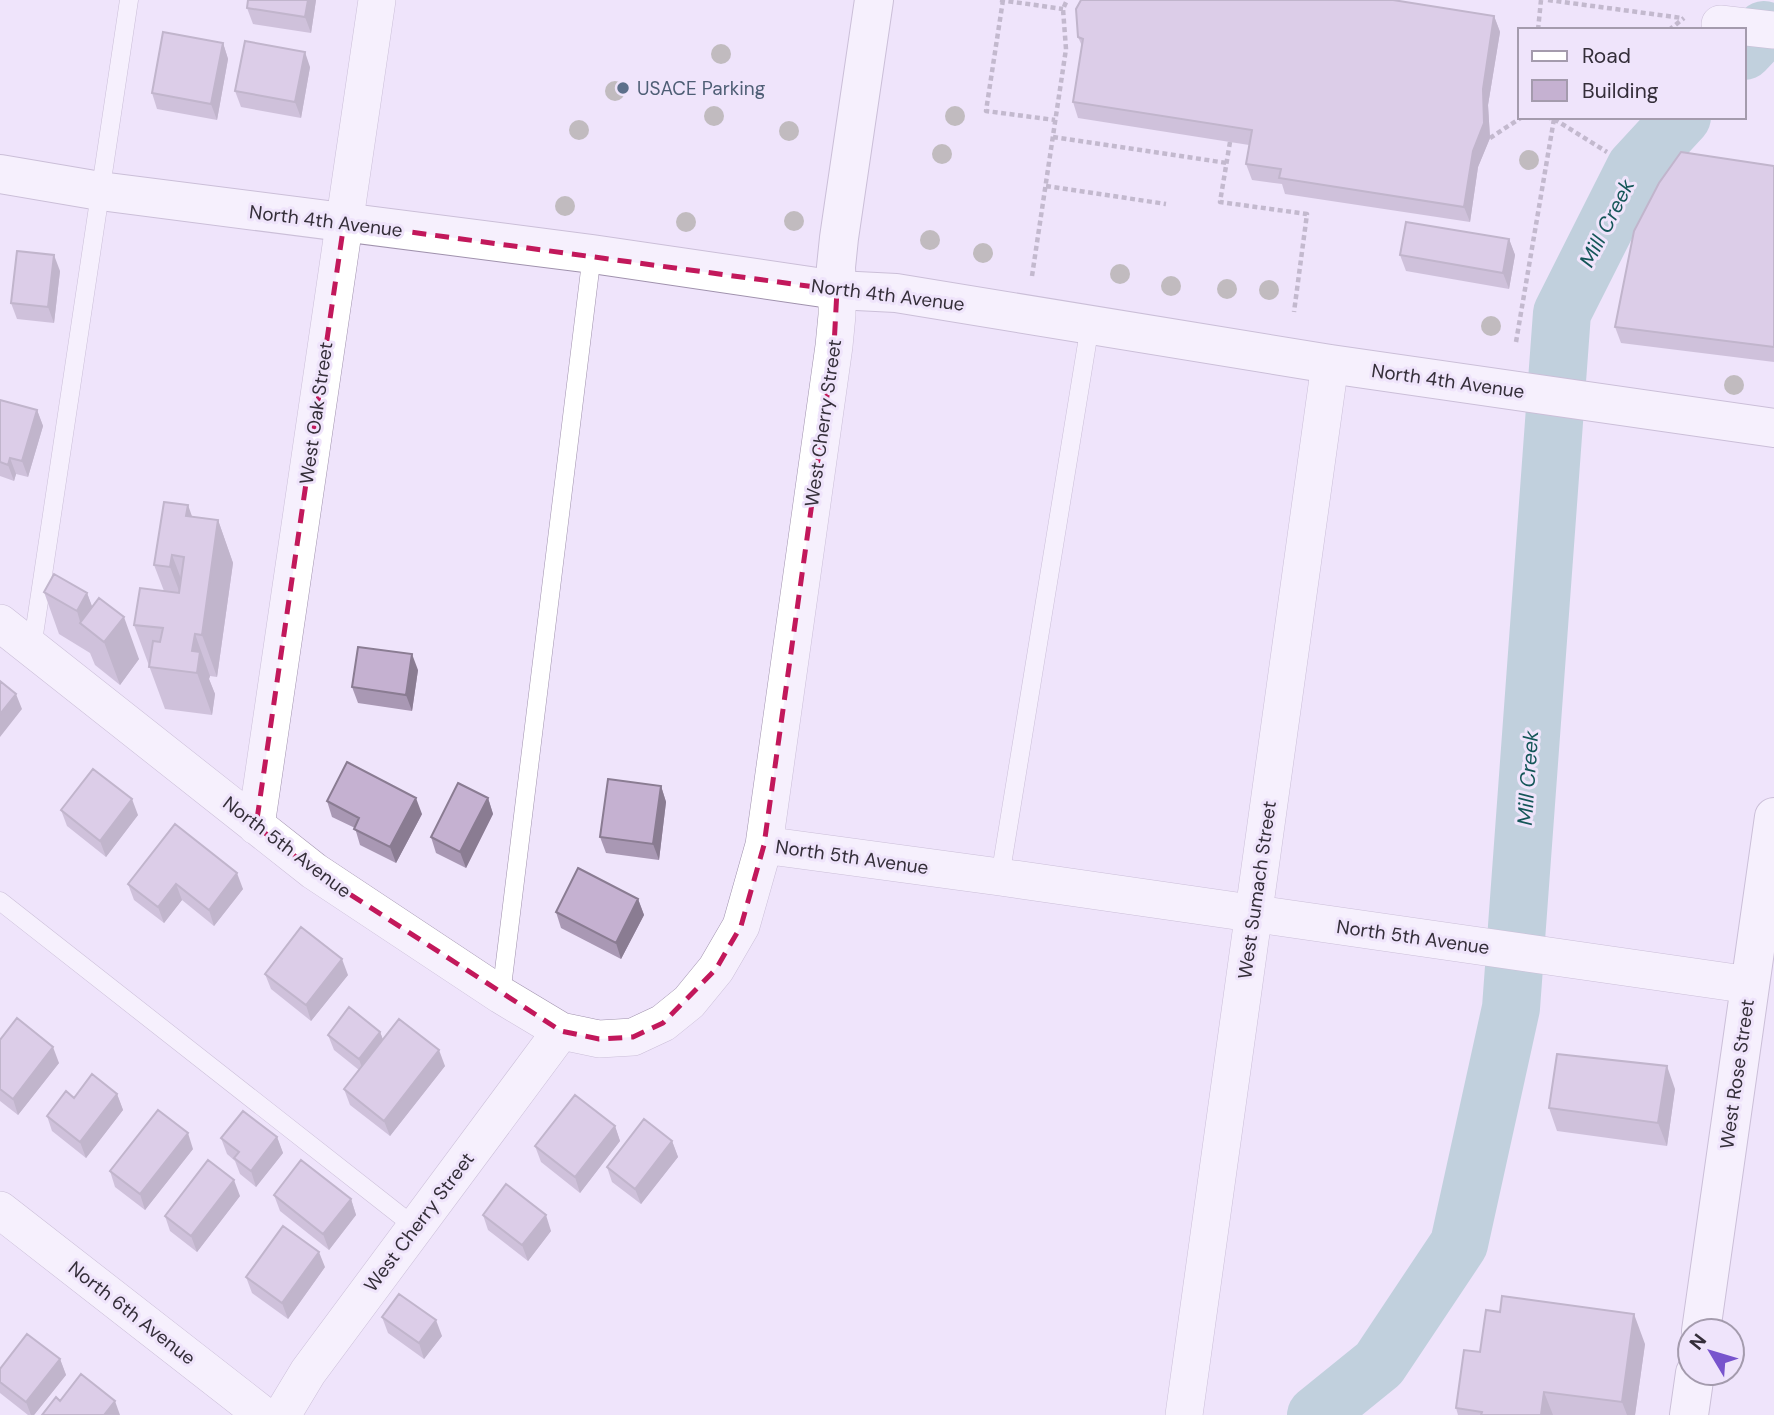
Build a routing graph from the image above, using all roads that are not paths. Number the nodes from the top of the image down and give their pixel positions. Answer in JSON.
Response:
{"nodes":[{"id":1,"x":129,"y":0,"type":"edge"},
{"id":2,"x":377,"y":0,"type":"edge"},
{"id":3,"x":874,"y":0,"type":"edge"},
{"id":4,"x":1742,"y":0,"type":"edge"},
{"id":5,"x":1774,"y":30,"type":"edge"},
{"id":6,"x":0,"y":174,"type":"edge"},
{"id":7,"x":100,"y":191,"type":"junction"},
{"id":8,"x":344,"y":223,"type":"junction"},
{"id":9,"x":592,"y":254,"type":"junction"},
{"id":10,"x":837,"y":290,"type":"junction"},
{"id":11,"x":1090,"y":325,"type":"junction"},
{"id":12,"x":1330,"y":364,"type":"junction"},
{"id":13,"x":1774,"y":428,"type":"edge"},
{"id":14,"x":0,"y":623,"type":"edge"},
{"id":15,"x":32,"y":648,"type":"junction"},
{"id":16,"x":1774,"y":817,"type":"edge"},
{"id":17,"x":256,"y":826,"type":"junction"},
{"id":18,"x":764,"y":845,"type":"junction"},
{"id":19,"x":1000,"y":877,"type":"junction"},
{"id":20,"x":0,"y":901,"type":"edge"},
{"id":21,"x":1254,"y":914,"type":"junction"},
{"id":22,"x":1762,"y":987,"type":"edge"},
{"id":23,"x":500,"y":995,"type":"junction"},
{"id":24,"x":561,"y":1031,"type":"junction"},
{"id":25,"x":0,"y":1210,"type":"edge"},
{"id":26,"x":415,"y":1227,"type":"junction"},
{"id":27,"x":1703,"y":1317,"type":"edge"},
{"id":28,"x":1693,"y":1387,"type":"edge"},
{"id":29,"x":263,"y":1415,"type":"edge"},
{"id":30,"x":282,"y":1415,"type":"edge"},
{"id":31,"x":1184,"y":1415,"type":"edge"},
{"id":32,"x":1689,"y":1415,"type":"edge"}],
"edges":[{"from":1,"to":7,"type":"lane"},
{"from":2,"to":8,"type":"street","name":"West Oak Street"},
{"from":3,"to":10,"type":"street","name":"West Cherry Street"},
{"from":4,"to":5,"type":"street"},
{"from":6,"to":7,"type":"street","name":"North 4th Avenue"},
{"from":7,"to":8,"type":"street","name":"North 4th Avenue"},
{"from":7,"to":15,"type":"lane"},
{"from":8,"to":9,"type":"street","name":"North 4th Avenue"},
{"from":8,"to":17,"type":"street","name":"West Oak Street"},
{"from":9,"to":10,"type":"street","name":"North 4th Avenue"},
{"from":9,"to":23,"type":"lane"},
{"from":10,"to":11,"type":"street","name":"North 4th Avenue"},
{"from":10,"to":18,"type":"street","name":"West Cherry Street"},
{"from":11,"to":12,"type":"street","name":"North 4th Avenue"},
{"from":11,"to":19,"type":"lane"},
{"from":12,"to":13,"type":"street","name":"North 4th Avenue"},
{"from":12,"to":21,"type":"street","name":"West Sumach Street"},
{"from":14,"to":15,"type":"street","name":"North 5th Avenue"},
{"from":15,"to":17,"type":"street","name":"North 5th Avenue"},
{"from":16,"to":22,"type":"street","name":"West Rose Street"},
{"from":17,"to":23,"type":"street","name":"North 5th Avenue"},
{"from":18,"to":19,"type":"street","name":"North 5th Avenue"},
{"from":18,"to":24,"type":"street","name":"North 5th Avenue"},
{"from":19,"to":21,"type":"street","name":"North 5th Avenue"},
{"from":20,"to":26,"type":"lane"},
{"from":21,"to":22,"type":"street","name":"North 5th Avenue"},
{"from":21,"to":31,"type":"street","name":"West Sumach Street"},
{"from":22,"to":27,"type":"street","name":"West Rose Street"},
{"from":23,"to":24,"type":"street","name":"North 5th Avenue"},
{"from":24,"to":26,"type":"street","name":"West Cherry Street"},
{"from":25,"to":29,"type":"street","name":"North 6th Avenue"},
{"from":26,"to":30,"type":"street","name":"West Cherry Street"},
{"from":28,"to":32,"type":"street"}]}
